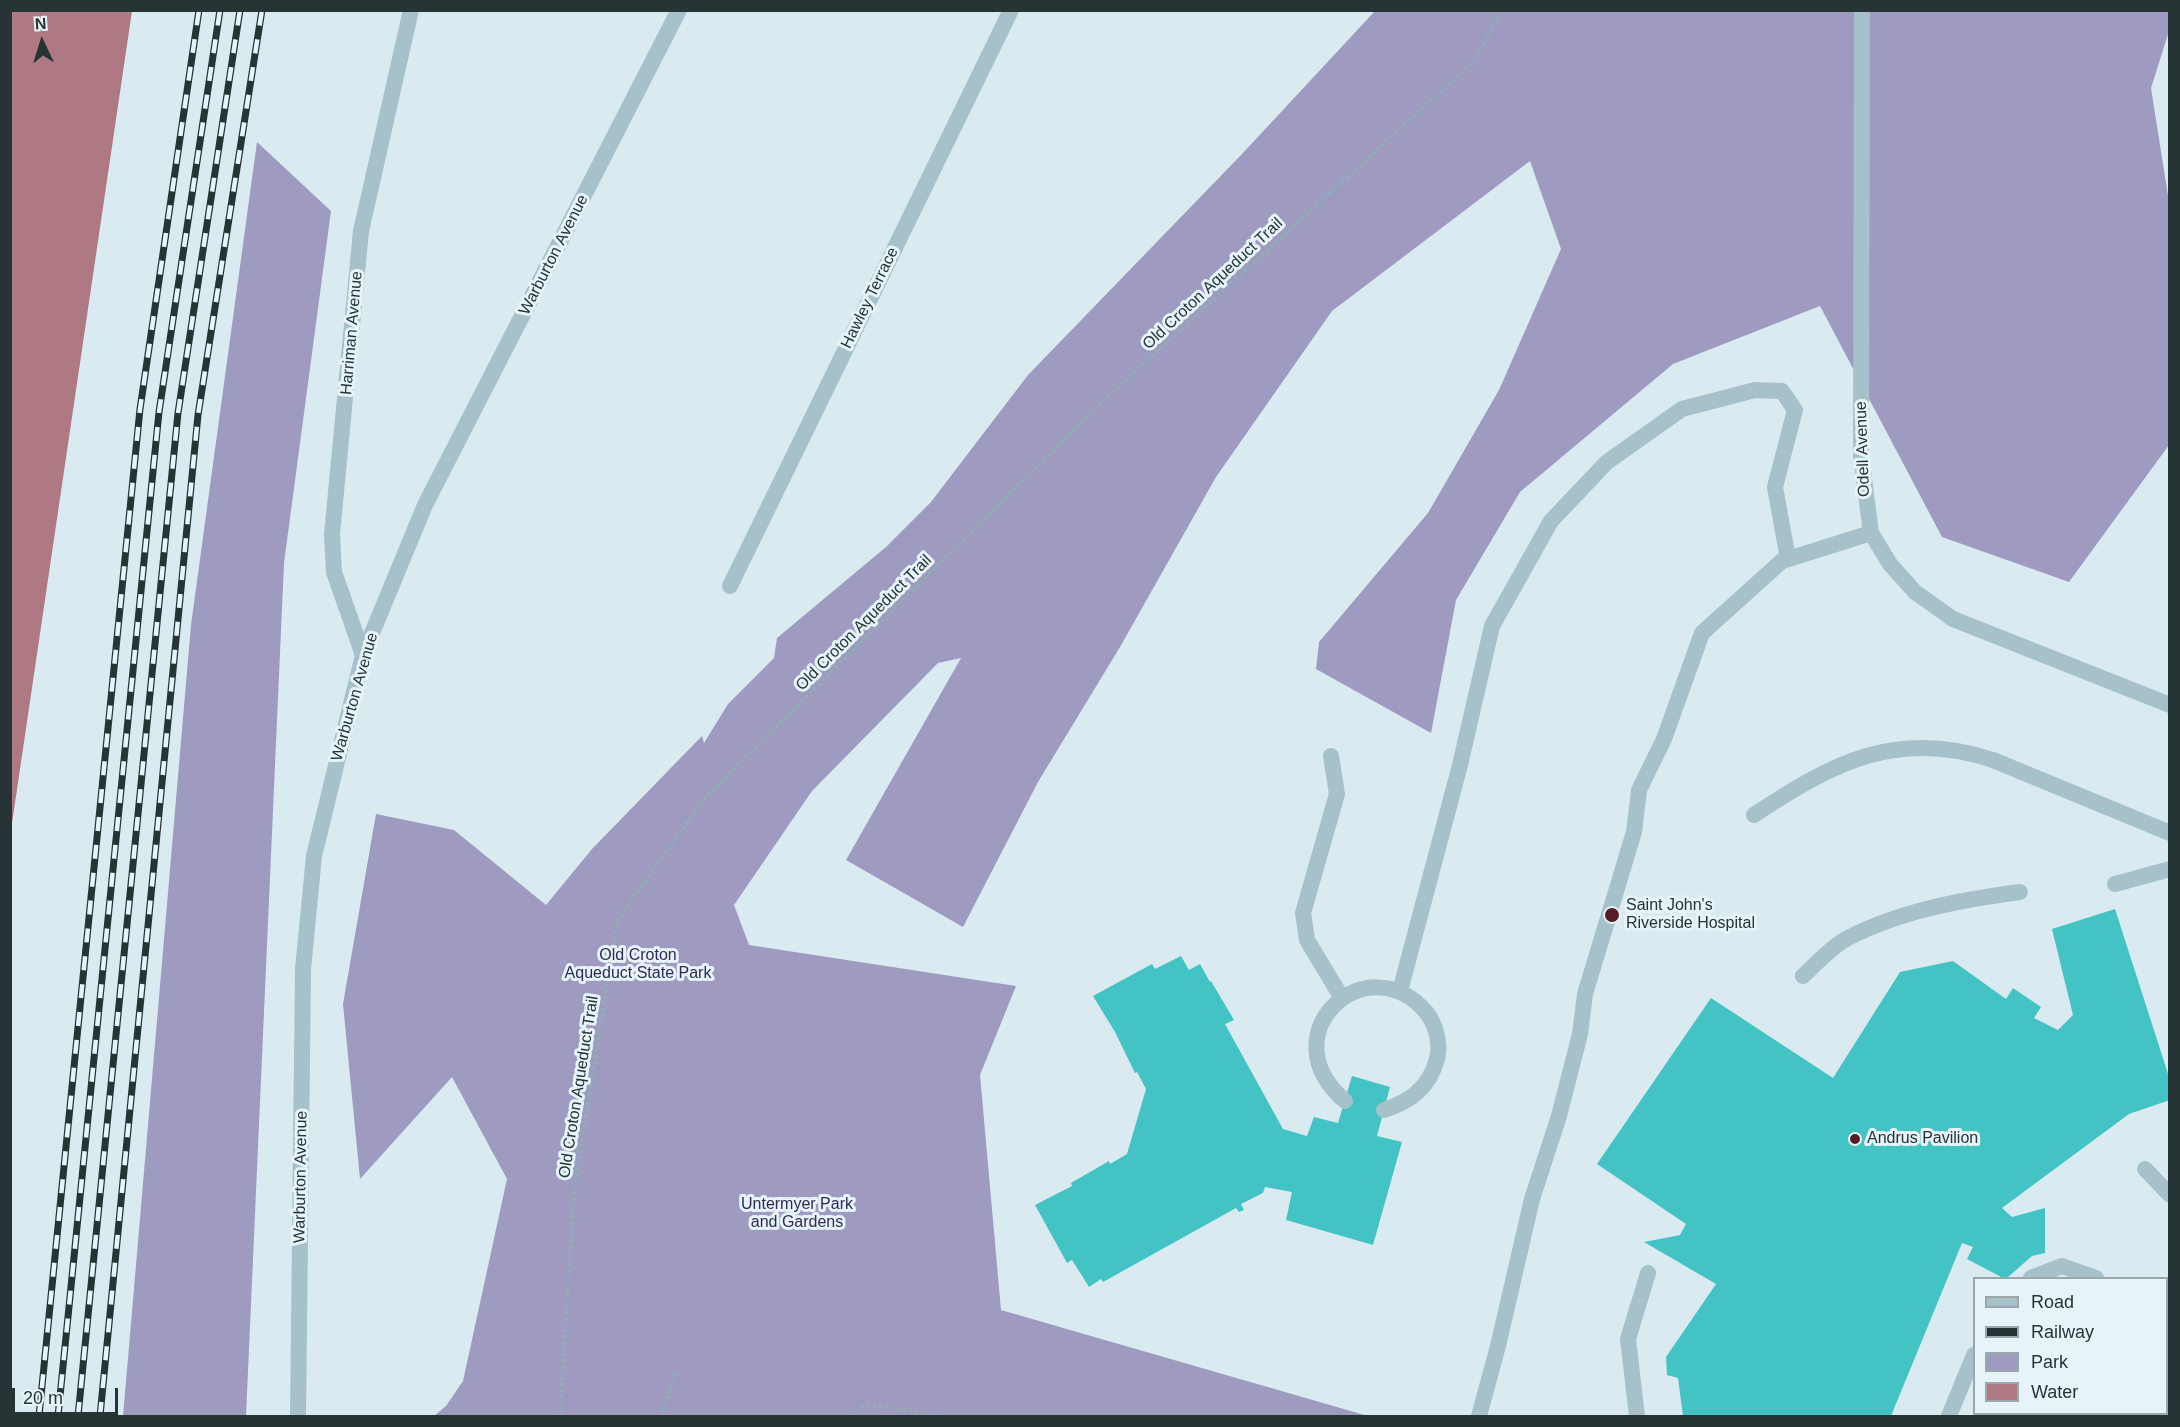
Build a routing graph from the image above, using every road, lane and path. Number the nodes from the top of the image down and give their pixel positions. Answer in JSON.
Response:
{"nodes":[{"id":1,"x":411,"y":10,"type":"edge"},
{"id":2,"x":680,"y":10,"type":"edge"},
{"id":3,"x":1011,"y":10,"type":"edge"},
{"id":4,"x":1503,"y":10,"type":"edge"},
{"id":5,"x":1862,"y":10,"type":"edge"},
{"id":6,"x":1871,"y":533,"type":"junction"},
{"id":7,"x":1788,"y":559,"type":"junction"},
{"id":8,"x":730,"y":586,"type":"dead end"},
{"id":9,"x":363,"y":655,"type":"junction"},
{"id":10,"x":2169,"y":705,"type":"edge"},
{"id":11,"x":1330,"y":756,"type":"dead end"},
{"id":12,"x":1754,"y":815,"type":"dead end"},
{"id":13,"x":2169,"y":833,"type":"edge"},
{"id":14,"x":2169,"y":869,"type":"edge"},
{"id":15,"x":2115,"y":884,"type":"dead end"},
{"id":16,"x":2020,"y":892,"type":"dead end"},
{"id":17,"x":1803,"y":976,"type":"dead end"},
{"id":18,"x":1400,"y":991,"type":"junction"},
{"id":19,"x":1342,"y":998,"type":"junction"},
{"id":20,"x":1345,"y":1101,"type":"dead end"},
{"id":21,"x":1384,"y":1110,"type":"dead end"},
{"id":22,"x":2145,"y":1169,"type":"dead end"},
{"id":23,"x":2169,"y":1195,"type":"edge"},
{"id":24,"x":1648,"y":1274,"type":"dead end"},
{"id":25,"x":2034,"y":1277,"type":"edge"},
{"id":26,"x":2093,"y":1277,"type":"edge"},
{"id":27,"x":1973,"y":1357,"type":"edge"},
{"id":28,"x":676,"y":1371,"type":"dead end"},
{"id":29,"x":298,"y":1416,"type":"edge"},
{"id":30,"x":560,"y":1416,"type":"edge"},
{"id":31,"x":661,"y":1416,"type":"edge"},
{"id":32,"x":853,"y":1416,"type":"edge"},
{"id":33,"x":944,"y":1416,"type":"edge"},
{"id":34,"x":1479,"y":1416,"type":"edge"},
{"id":35,"x":1637,"y":1416,"type":"edge"},
{"id":36,"x":1949,"y":1416,"type":"edge"}],
"edges":[{"from":1,"to":9,"type":"street","name":"Harriman Avenue"},
{"from":2,"to":9,"type":"street","name":"Warburton Avenue"},
{"from":3,"to":8,"type":"street","name":"Hawley Terrace"},
{"from":4,"to":30,"type":"path","name":"Old Croton Aqueduct Trail"},
{"from":5,"to":6,"type":"street","name":"Odell Avenue"},
{"from":6,"to":7,"type":"street"},
{"from":6,"to":10,"type":"street","name":"Odell Avenue"},
{"from":7,"to":18,"type":"street"},
{"from":7,"to":34,"type":"street"},
{"from":9,"to":29,"type":"street","name":"Warburton Avenue"},
{"from":11,"to":19,"type":"street"},
{"from":12,"to":13,"type":"street"},
{"from":14,"to":15,"type":"street"},
{"from":16,"to":17,"type":"street"},
{"from":18,"to":19,"type":"street"},
{"from":18,"to":21,"type":"street"},
{"from":19,"to":20,"type":"street"},
{"from":22,"to":23,"type":"street"},
{"from":24,"to":35,"type":"street"},
{"from":25,"to":26,"type":"street"},
{"from":27,"to":36,"type":"street"},
{"from":28,"to":31,"type":"path"},
{"from":32,"to":33,"type":"path"}]}
